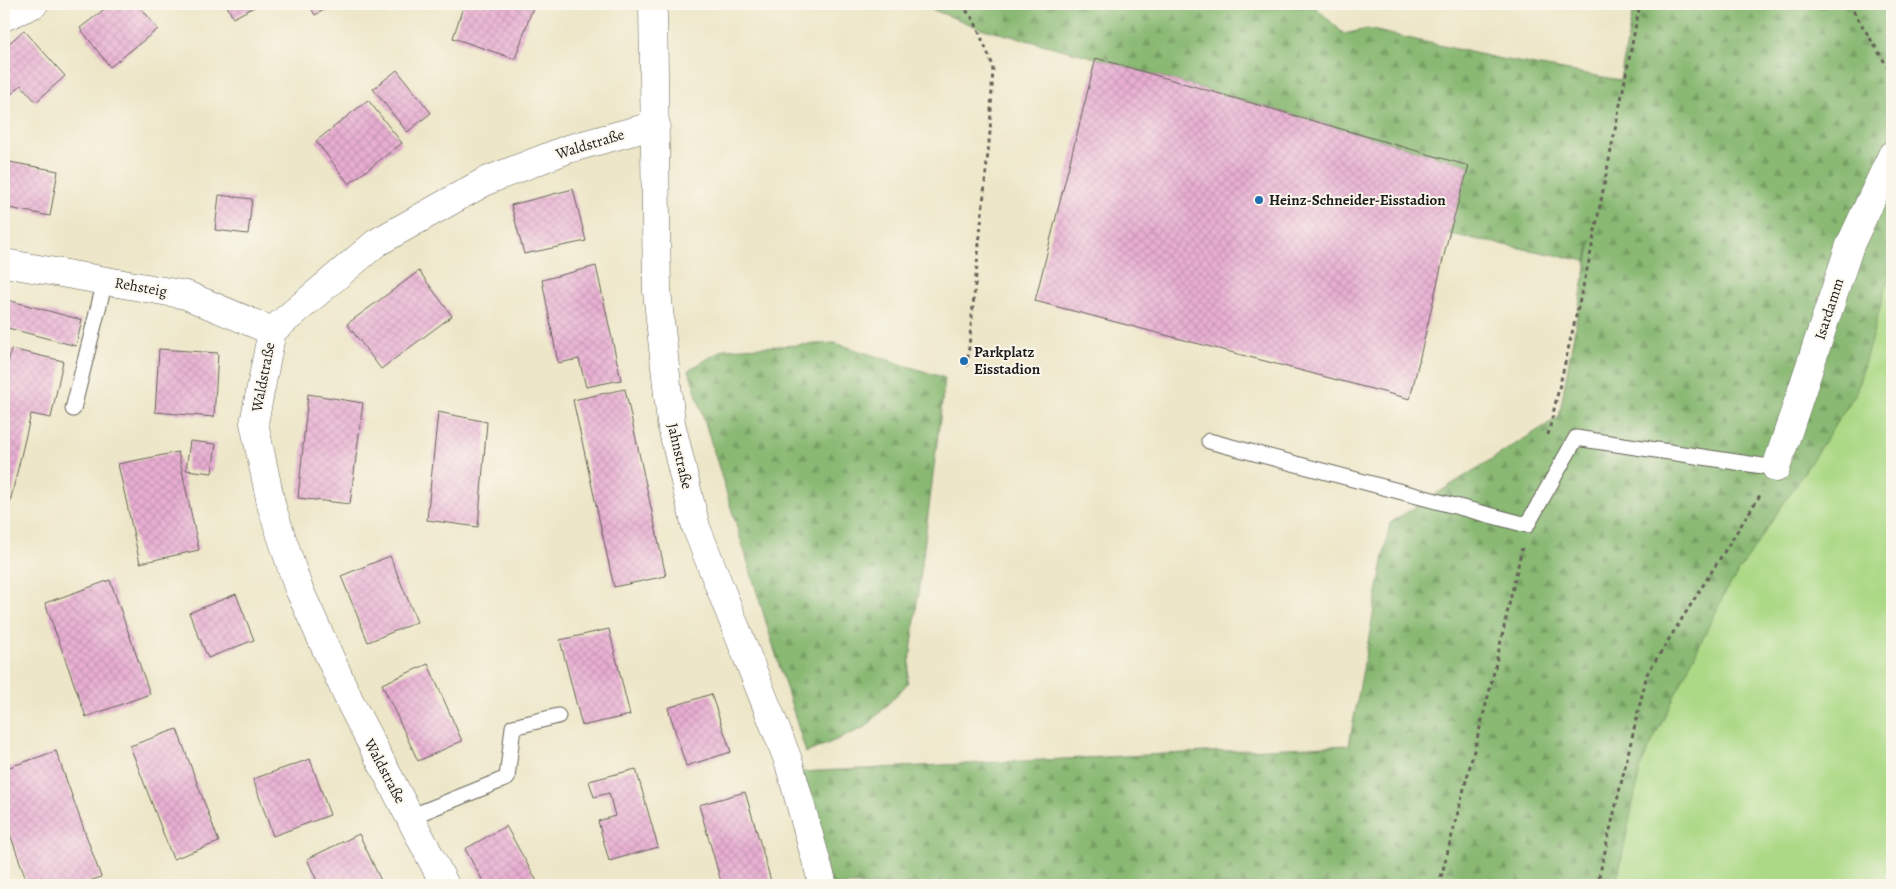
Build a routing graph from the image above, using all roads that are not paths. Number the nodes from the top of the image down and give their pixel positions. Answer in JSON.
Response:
{"nodes":[{"id":1,"x":34,"y":4,"type":"edge"},
{"id":2,"x":653,"y":4,"type":"edge"},
{"id":3,"x":4,"y":17,"type":"edge"},
{"id":4,"x":656,"y":125,"type":"junction"},
{"id":5,"x":1892,"y":155,"type":"edge"},
{"id":6,"x":4,"y":263,"type":"edge"},
{"id":7,"x":105,"y":281,"type":"junction"},
{"id":8,"x":272,"y":331,"type":"junction"},
{"id":9,"x":73,"y":409,"type":"dead end"},
{"id":10,"x":1209,"y":440,"type":"dead end"},
{"id":11,"x":1776,"y":468,"type":"joint"},
{"id":12,"x":558,"y":716,"type":"dead end"},
{"id":13,"x":410,"y":817,"type":"junction"},
{"id":14,"x":445,"y":885,"type":"edge"},
{"id":15,"x":824,"y":885,"type":"edge"}],
"edges":[{"from":1,"to":3,"type":"street"},
{"from":2,"to":4,"type":"street","name":"Jahnstraße"},
{"from":4,"to":8,"type":"street","name":"Waldstraße"},
{"from":4,"to":15,"type":"street","name":"Jahnstraße"},
{"from":5,"to":11,"type":"street","name":"Isardamm"},
{"from":6,"to":7,"type":"street","name":"Rehsteig"},
{"from":7,"to":8,"type":"street","name":"Rehsteig"},
{"from":7,"to":9,"type":"lane"},
{"from":8,"to":13,"type":"street","name":"Waldstraße"},
{"from":10,"to":11,"type":"lane"},
{"from":12,"to":13,"type":"lane"},
{"from":13,"to":14,"type":"street","name":"Waldstraße"}]}
